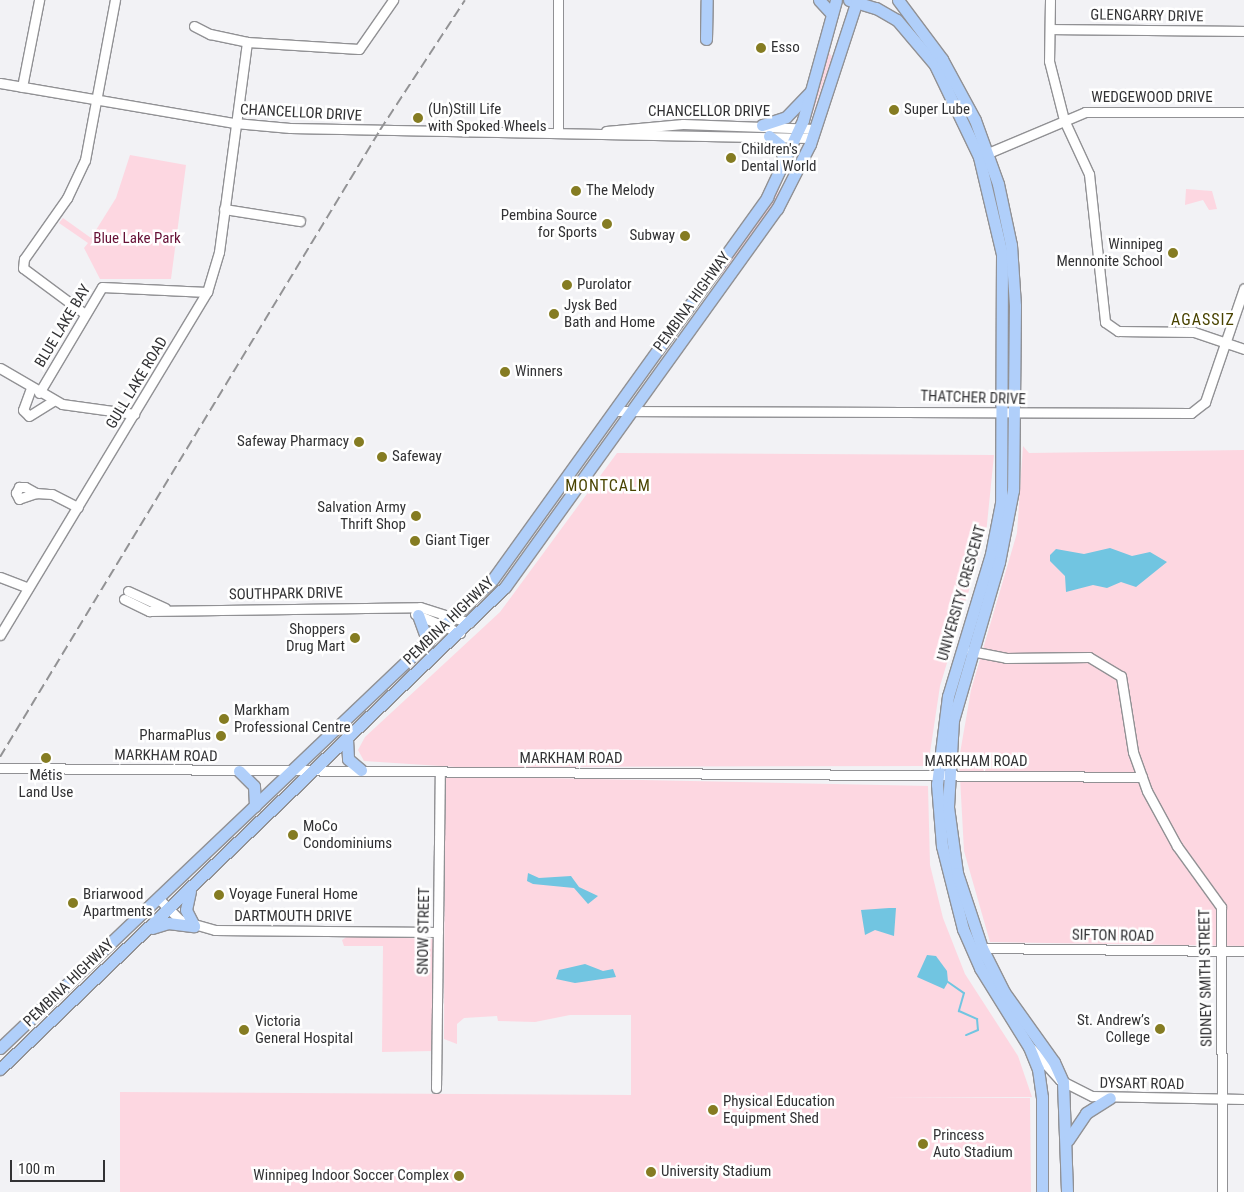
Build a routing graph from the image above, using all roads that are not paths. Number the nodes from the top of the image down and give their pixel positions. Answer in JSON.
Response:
{"nodes":[{"id":1,"x":39,"y":0,"type":"edge"},
{"id":2,"x":115,"y":0,"type":"edge"},
{"id":3,"x":393,"y":0,"type":"edge"},
{"id":4,"x":558,"y":0,"type":"edge"},
{"id":5,"x":707,"y":0,"type":"edge"},
{"id":6,"x":819,"y":0,"type":"edge"},
{"id":7,"x":836,"y":0,"type":"edge"},
{"id":8,"x":854,"y":0,"type":"edge"},
{"id":9,"x":898,"y":0,"type":"edge"},
{"id":10,"x":904,"y":0,"type":"edge"},
{"id":11,"x":1050,"y":0,"type":"edge"},
{"id":12,"x":907,"y":12,"type":"junction"},
{"id":13,"x":832,"y":14,"type":"junction"},
{"id":14,"x":194,"y":26,"type":"dead end"},
{"id":15,"x":1050,"y":29,"type":"junction"},
{"id":16,"x":1244,"y":31,"type":"edge"},
{"id":17,"x":706,"y":39,"type":"dead end"},
{"id":18,"x":247,"y":42,"type":"junction"},
{"id":19,"x":0,"y":83,"type":"edge"},
{"id":20,"x":22,"y":87,"type":"junction"},
{"id":21,"x":812,"y":88,"type":"junction"},
{"id":22,"x":95,"y":98,"type":"junction"},
{"id":23,"x":1244,"y":112,"type":"edge"},
{"id":24,"x":1064,"y":120,"type":"junction"},
{"id":25,"x":235,"y":124,"type":"junction"},
{"id":26,"x":762,"y":125,"type":"junction"},
{"id":27,"x":558,"y":132,"type":"junction"},
{"id":28,"x":604,"y":132,"type":"junction"},
{"id":29,"x":799,"y":133,"type":"junction"},
{"id":30,"x":814,"y":134,"type":"junction"},
{"id":31,"x":769,"y":136,"type":"junction"},
{"id":32,"x":984,"y":155,"type":"junction"},
{"id":33,"x":785,"y":165,"type":"junction"},
{"id":34,"x":224,"y":209,"type":"junction"},
{"id":35,"x":300,"y":221,"type":"dead end"},
{"id":36,"x":1244,"y":288,"type":"edge"},
{"id":37,"x":207,"y":292,"type":"junction"},
{"id":38,"x":85,"y":314,"type":"junction"},
{"id":39,"x":1225,"y":342,"type":"junction"},
{"id":40,"x":1244,"y":349,"type":"edge"},
{"id":41,"x":0,"y":368,"type":"edge"},
{"id":42,"x":31,"y":388,"type":"junction"},
{"id":43,"x":39,"y":393,"type":"junction"},
{"id":44,"x":53,"y":402,"type":"junction"},
{"id":45,"x":634,"y":408,"type":"junction"},
{"id":46,"x":614,"y":411,"type":"junction"},
{"id":47,"x":1010,"y":412,"type":"junction"},
{"id":48,"x":134,"y":414,"type":"junction"},
{"id":49,"x":36,"y":493,"type":"dead end"},
{"id":50,"x":78,"y":506,"type":"junction"},
{"id":51,"x":0,"y":577,"type":"edge"},
{"id":52,"x":28,"y":588,"type":"junction"},
{"id":53,"x":126,"y":595,"type":"dead end"},
{"id":54,"x":404,"y":608,"type":"junction"},
{"id":55,"x":418,"y":615,"type":"junction"},
{"id":56,"x":454,"y":618,"type":"junction"},
{"id":57,"x":470,"y":622,"type":"junction"},
{"id":58,"x":445,"y":627,"type":"junction"},
{"id":59,"x":460,"y":633,"type":"junction"},
{"id":60,"x":0,"y":635,"type":"edge"},
{"id":61,"x":428,"y":642,"type":"junction"},
{"id":62,"x":971,"y":651,"type":"junction"},
{"id":63,"x":347,"y":739,"type":"junction"},
{"id":64,"x":0,"y":768,"type":"edge"},
{"id":65,"x":292,"y":770,"type":"junction"},
{"id":66,"x":316,"y":770,"type":"junction"},
{"id":67,"x":361,"y":770,"type":"junction"},
{"id":68,"x":239,"y":771,"type":"junction"},
{"id":69,"x":440,"y":773,"type":"junction"},
{"id":70,"x":943,"y":775,"type":"junction"},
{"id":71,"x":1142,"y":777,"type":"junction"},
{"id":72,"x":254,"y":806,"type":"junction"},
{"id":73,"x":190,"y":889,"type":"junction"},
{"id":74,"x":158,"y":898,"type":"junction"},
{"id":75,"x":169,"y":909,"type":"junction"},
{"id":76,"x":194,"y":926,"type":"junction"},
{"id":77,"x":147,"y":930,"type":"junction"},
{"id":78,"x":438,"y":932,"type":"junction"},
{"id":79,"x":982,"y":948,"type":"junction"},
{"id":80,"x":1219,"y":951,"type":"junction"},
{"id":81,"x":1244,"y":951,"type":"edge"},
{"id":82,"x":77,"y":974,"type":"junction"},
{"id":83,"x":87,"y":987,"type":"junction"},
{"id":84,"x":1029,"y":1047,"type":"junction"},
{"id":85,"x":0,"y":1048,"type":"edge"},
{"id":86,"x":0,"y":1069,"type":"edge"},
{"id":87,"x":1063,"y":1082,"type":"junction"},
{"id":88,"x":436,"y":1088,"type":"dead end"},
{"id":89,"x":1110,"y":1098,"type":"junction"},
{"id":90,"x":1222,"y":1099,"type":"junction"},
{"id":91,"x":1244,"y":1099,"type":"edge"},
{"id":92,"x":1067,"y":1142,"type":"junction"},
{"id":93,"x":1042,"y":1192,"type":"edge"},
{"id":94,"x":1067,"y":1192,"type":"edge"},
{"id":95,"x":1222,"y":1192,"type":"edge"}],
"edges":[{"from":1,"to":20,"type":"street"},
{"from":2,"to":22,"type":"street"},
{"from":3,"to":18,"type":"street"},
{"from":4,"to":27,"type":"street"},
{"from":5,"to":17,"type":"main road"},
{"from":6,"to":13,"type":"main road"},
{"from":7,"to":13,"type":"main road","name":"PEMBINA HIGHWAY"},
{"from":8,"to":30,"type":"main road","name":"PEMBINA HIGHWAY"},
{"from":8,"to":32,"type":"main road","name":"UNIVERSITY CRESCENT"},
{"from":9,"to":12,"type":"main road","name":"UNIVERSITY CRESCENT"},
{"from":10,"to":12,"type":"main road"},
{"from":11,"to":15,"type":"street"},
{"from":12,"to":32,"type":"main road","name":"UNIVERSITY CRESCENT"},
{"from":13,"to":21,"type":"main road","name":"PEMBINA HIGHWAY"},
{"from":14,"to":18,"type":"street"},
{"from":15,"to":16,"type":"street","name":"GLENGARRY DRIVE"},
{"from":15,"to":24,"type":"street"},
{"from":18,"to":25,"type":"street","name":"GULL LAKE ROAD"},
{"from":19,"to":20,"type":"street","name":"CHANCELLOR DRIVE"},
{"from":20,"to":22,"type":"street","name":"CHANCELLOR DRIVE"},
{"from":21,"to":26,"type":"main road"},
{"from":21,"to":29,"type":"main road","name":"PEMBINA HIGHWAY"},
{"from":22,"to":25,"type":"street","name":"CHANCELLOR DRIVE"},
{"from":22,"to":38,"type":"street"},
{"from":23,"to":24,"type":"street","name":"WEDGEWOOD DRIVE"},
{"from":24,"to":32,"type":"street","name":"WEDGEWOOD DRIVE"},
{"from":24,"to":39,"type":"street"},
{"from":25,"to":27,"type":"street","name":"CHANCELLOR DRIVE"},
{"from":25,"to":34,"type":"street","name":"GULL LAKE ROAD"},
{"from":26,"to":28,"type":"street","name":"CHANCELLOR DRIVE"},
{"from":26,"to":29,"type":"street","name":"CHANCELLOR DRIVE"},
{"from":27,"to":28,"type":"street","name":"CHANCELLOR DRIVE"},
{"from":28,"to":31,"type":"street","name":"CHANCELLOR DRIVE"},
{"from":29,"to":30,"type":"street","name":"CHANCELLOR DRIVE"},
{"from":29,"to":31,"type":"street","name":"CHANCELLOR DRIVE"},
{"from":29,"to":33,"type":"main road","name":"PEMBINA HIGHWAY"},
{"from":30,"to":45,"type":"main road","name":"PEMBINA HIGHWAY"},
{"from":31,"to":33,"type":"main road"},
{"from":32,"to":47,"type":"main road","name":"UNIVERSITY CRESCENT"},
{"from":33,"to":46,"type":"main road","name":"PEMBINA HIGHWAY"},
{"from":34,"to":35,"type":"street"},
{"from":34,"to":37,"type":"street","name":"GULL LAKE ROAD"},
{"from":36,"to":39,"type":"street","name":"THATCHER DRIVE"},
{"from":37,"to":38,"type":"street","name":"BLUE LAKE BAY"},
{"from":37,"to":48,"type":"street","name":"GULL LAKE ROAD"},
{"from":38,"to":43,"type":"street","name":"BLUE LAKE BAY"},
{"from":39,"to":40,"type":"street"},
{"from":39,"to":47,"type":"street","name":"THATCHER DRIVE"},
{"from":41,"to":42,"type":"street"},
{"from":42,"to":43,"type":"street"},
{"from":42,"to":44,"type":"street"},
{"from":43,"to":44,"type":"street"},
{"from":44,"to":48,"type":"street"},
{"from":45,"to":46,"type":"street","name":"THATCHER DRIVE"},
{"from":45,"to":47,"type":"street","name":"THATCHER DRIVE"},
{"from":45,"to":57,"type":"main road","name":"PEMBINA HIGHWAY"},
{"from":46,"to":56,"type":"main road","name":"PEMBINA HIGHWAY"},
{"from":47,"to":62,"type":"main road","name":"UNIVERSITY CRESCENT"},
{"from":47,"to":70,"type":"main road","name":"UNIVERSITY CRESCENT"},
{"from":48,"to":50,"type":"street","name":"GULL LAKE ROAD"},
{"from":49,"to":50,"type":"street"},
{"from":50,"to":52,"type":"street","name":"GULL LAKE ROAD"},
{"from":51,"to":52,"type":"street"},
{"from":52,"to":60,"type":"street","name":"GULL LAKE ROAD"},
{"from":53,"to":54,"type":"street","name":"SOUTHPARK DRIVE"},
{"from":54,"to":55,"type":"street","name":"SOUTHPARK DRIVE"},
{"from":54,"to":56,"type":"street","name":"SOUTHPARK DRIVE"},
{"from":55,"to":58,"type":"street","name":"SOUTHPARK DRIVE"},
{"from":55,"to":61,"type":"main road"},
{"from":56,"to":57,"type":"street","name":"SOUTHPARK DRIVE"},
{"from":56,"to":58,"type":"main road","name":"PEMBINA HIGHWAY"},
{"from":57,"to":59,"type":"main road","name":"PEMBINA HIGHWAY"},
{"from":58,"to":59,"type":"street","name":"SOUTHPARK DRIVE"},
{"from":58,"to":61,"type":"main road","name":"PEMBINA HIGHWAY"},
{"from":59,"to":63,"type":"main road","name":"PEMBINA HIGHWAY"},
{"from":61,"to":65,"type":"main road","name":"PEMBINA HIGHWAY"},
{"from":62,"to":70,"type":"main road","name":"UNIVERSITY CRESCENT"},
{"from":62,"to":71,"type":"street","name":"SIDNEY SMITH STREET"},
{"from":63,"to":66,"type":"main road","name":"PEMBINA HIGHWAY"},
{"from":63,"to":67,"type":"main road"},
{"from":64,"to":68,"type":"street","name":"MARKHAM ROAD"},
{"from":65,"to":66,"type":"street","name":"MARKHAM ROAD"},
{"from":65,"to":68,"type":"street","name":"MARKHAM ROAD"},
{"from":65,"to":72,"type":"main road","name":"PEMBINA HIGHWAY"},
{"from":66,"to":67,"type":"street","name":"MARKHAM ROAD"},
{"from":66,"to":73,"type":"main road","name":"PEMBINA HIGHWAY"},
{"from":67,"to":69,"type":"street","name":"MARKHAM ROAD"},
{"from":68,"to":72,"type":"main road"},
{"from":69,"to":70,"type":"street","name":"MARKHAM ROAD"},
{"from":69,"to":78,"type":"street","name":"SNOW STREET"},
{"from":70,"to":71,"type":"street","name":"MARKHAM ROAD"},
{"from":70,"to":79,"type":"main road","name":"UNIVERSITY CRESCENT"},
{"from":70,"to":84,"type":"main road","name":"UNIVERSITY CRESCENT"},
{"from":71,"to":80,"type":"street","name":"SIDNEY SMITH STREET"},
{"from":72,"to":74,"type":"main road","name":"PEMBINA HIGHWAY"},
{"from":73,"to":75,"type":"main road","name":"PEMBINA HIGHWAY"},
{"from":73,"to":76,"type":"main road"},
{"from":74,"to":75,"type":"street","name":"DARTMOUTH DRIVE"},
{"from":74,"to":82,"type":"main road","name":"PEMBINA HIGHWAY"},
{"from":75,"to":76,"type":"street","name":"DARTMOUTH DRIVE"},
{"from":75,"to":77,"type":"main road","name":"PEMBINA HIGHWAY"},
{"from":76,"to":77,"type":"main road"},
{"from":76,"to":78,"type":"street","name":"DARTMOUTH DRIVE"},
{"from":77,"to":83,"type":"main road","name":"PEMBINA HIGHWAY"},
{"from":78,"to":88,"type":"street","name":"SNOW STREET"},
{"from":79,"to":80,"type":"street","name":"SIFTON ROAD"},
{"from":79,"to":87,"type":"main road","name":"UNIVERSITY CRESCENT"},
{"from":80,"to":81,"type":"street","name":"SIFTON ROAD"},
{"from":80,"to":90,"type":"street","name":"SIDNEY SMITH STREET"},
{"from":82,"to":83,"type":"main road"},
{"from":82,"to":85,"type":"main road","name":"PEMBINA HIGHWAY"},
{"from":83,"to":86,"type":"main road","name":"PEMBINA HIGHWAY"},
{"from":84,"to":87,"type":"street","name":"DYSART ROAD"},
{"from":84,"to":93,"type":"main road","name":"UNIVERSITY CRESCENT"},
{"from":87,"to":89,"type":"street","name":"DYSART ROAD"},
{"from":87,"to":92,"type":"main road","name":"UNIVERSITY CRESCENT"},
{"from":89,"to":90,"type":"street","name":"DYSART ROAD"},
{"from":89,"to":92,"type":"main road"},
{"from":90,"to":91,"type":"street","name":"DYSART ROAD"},
{"from":90,"to":95,"type":"street","name":"SIDNEY SMITH STREET"},
{"from":92,"to":94,"type":"main road","name":"UNIVERSITY CRESCENT"}]}
